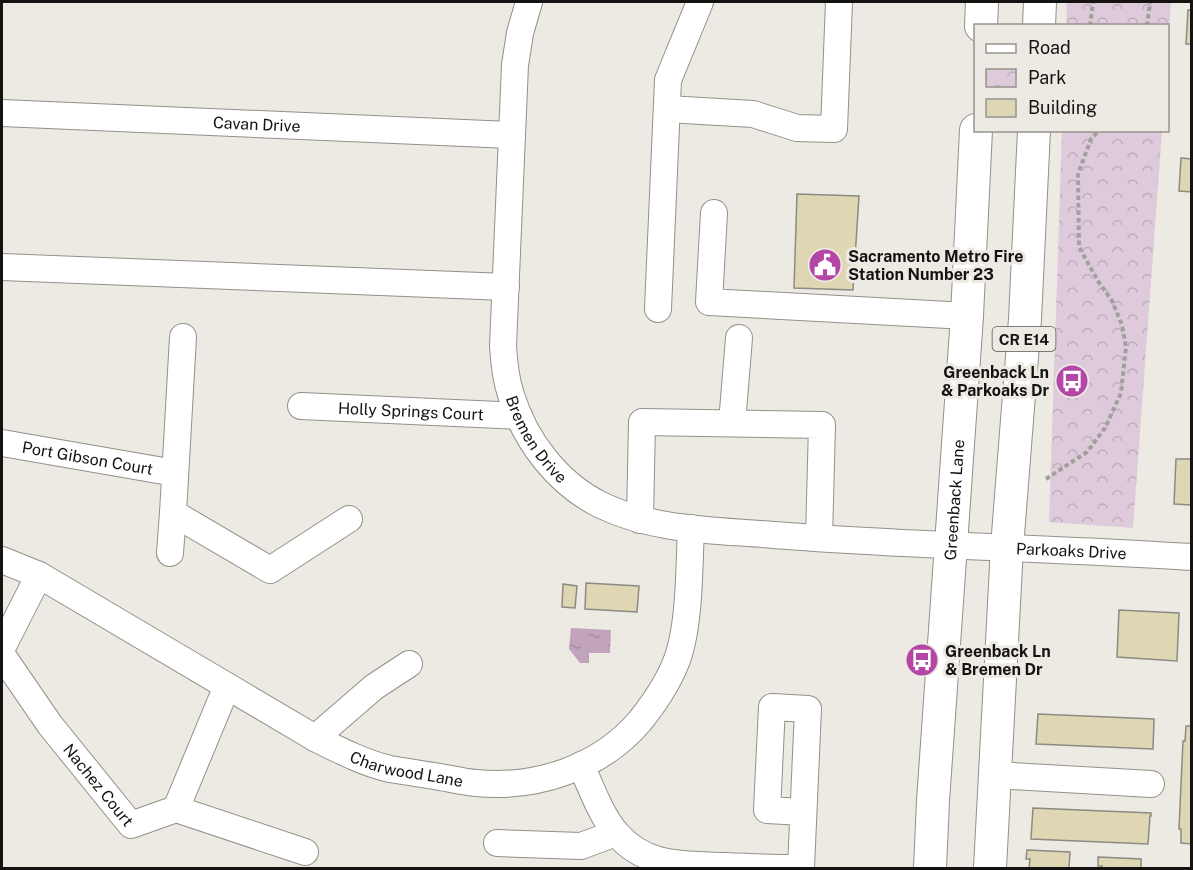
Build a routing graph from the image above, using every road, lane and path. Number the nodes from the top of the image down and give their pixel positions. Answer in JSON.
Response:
{"nodes":[{"id":1,"x":529,"y":2,"type":"edge"},
{"id":2,"x":700,"y":2,"type":"edge"},
{"id":3,"x":839,"y":2,"type":"edge"},
{"id":4,"x":982,"y":2,"type":"edge"},
{"id":5,"x":1040,"y":2,"type":"edge"},
{"id":6,"x":1093,"y":2,"type":"edge"},
{"id":7,"x":1150,"y":2,"type":"edge"},
{"id":8,"x":981,"y":24,"type":"edge"},
{"id":9,"x":1039,"y":24,"type":"edge"},
{"id":10,"x":1090,"y":24,"type":"edge"},
{"id":11,"x":1147,"y":24,"type":"edge"},
{"id":12,"x":667,"y":109,"type":"junction"},
{"id":13,"x":2,"y":113,"type":"edge"},
{"id":14,"x":976,"y":132,"type":"edge"},
{"id":15,"x":1034,"y":132,"type":"edge"},
{"id":16,"x":1097,"y":132,"type":"edge"},
{"id":17,"x":512,"y":135,"type":"junction"},
{"id":18,"x":714,"y":213,"type":"dead end"},
{"id":19,"x":2,"y":267,"type":"edge"},
{"id":20,"x":506,"y":287,"type":"junction"},
{"id":21,"x":658,"y":309,"type":"dead end"},
{"id":22,"x":967,"y":316,"type":"junction"},
{"id":23,"x":183,"y":337,"type":"dead end"},
{"id":24,"x":739,"y":338,"type":"dead end"},
{"id":25,"x":301,"y":406,"type":"dead end"},
{"id":26,"x":519,"y":416,"type":"junction"},
{"id":27,"x":732,"y":423,"type":"junction"},
{"id":28,"x":2,"y":443,"type":"edge"},
{"id":29,"x":175,"y":472,"type":"junction"},
{"id":30,"x":1046,"y":479,"type":"dead end"},
{"id":31,"x":173,"y":513,"type":"junction"},
{"id":32,"x":350,"y":519,"type":"dead end"},
{"id":33,"x":640,"y":520,"type":"junction"},
{"id":34,"x":691,"y":528,"type":"junction"},
{"id":35,"x":819,"y":538,"type":"junction"},
{"id":36,"x":951,"y":545,"type":"junction"},
{"id":37,"x":1007,"y":547,"type":"junction"},
{"id":38,"x":170,"y":553,"type":"dead end"},
{"id":39,"x":1191,"y":557,"type":"edge"},
{"id":40,"x":2,"y":560,"type":"edge"},
{"id":41,"x":39,"y":575,"type":"junction"},
{"id":42,"x":2,"y":648,"type":"edge"},
{"id":43,"x":2,"y":655,"type":"edge"},
{"id":44,"x":409,"y":664,"type":"dead end"},
{"id":45,"x":227,"y":686,"type":"junction"},
{"id":46,"x":315,"y":738,"type":"junction"},
{"id":47,"x":581,"y":765,"type":"junction"},
{"id":48,"x":994,"y":775,"type":"junction"},
{"id":49,"x":1151,"y":784,"type":"dead end"},
{"id":50,"x":176,"y":809,"type":"junction"},
{"id":51,"x":803,"y":812,"type":"dead end"},
{"id":52,"x":616,"y":833,"type":"junction"},
{"id":53,"x":497,"y":843,"type":"dead end"},
{"id":54,"x":305,"y":852,"type":"dead end"},
{"id":55,"x":793,"y":868,"type":"edge"},
{"id":56,"x":801,"y":868,"type":"edge"},
{"id":57,"x":930,"y":868,"type":"edge"},
{"id":58,"x":990,"y":868,"type":"edge"}],
"edges":[{"from":1,"to":17,"type":"street","name":"Bremen Drive"},
{"from":2,"to":12,"type":"street"},
{"from":3,"to":12,"type":"street"},
{"from":4,"to":8,"type":"main road"},
{"from":5,"to":9,"type":"main road"},
{"from":6,"to":10,"type":"path"},
{"from":7,"to":11,"type":"path"},
{"from":12,"to":21,"type":"street"},
{"from":13,"to":17,"type":"street","name":"Cavan Drive"},
{"from":14,"to":22,"type":"main road","name":"Greenback Lane"},
{"from":15,"to":37,"type":"main road","number":"CR E14"},
{"from":16,"to":30,"type":"path"},
{"from":17,"to":20,"type":"street","name":"Bremen Drive"},
{"from":18,"to":22,"type":"street"},
{"from":19,"to":20,"type":"street"},
{"from":20,"to":26,"type":"street","name":"Bremen Drive"},
{"from":22,"to":36,"type":"main road","name":"Greenback Lane"},
{"from":23,"to":29,"type":"street","name":"Port Gibson Court"},
{"from":24,"to":27,"type":"street"},
{"from":25,"to":26,"type":"street","name":"Holly Springs Court"},
{"from":26,"to":33,"type":"street","name":"Bremen Drive"},
{"from":27,"to":33,"type":"street"},
{"from":27,"to":35,"type":"street"},
{"from":28,"to":29,"type":"street","name":"Port Gibson Court"},
{"from":29,"to":31,"type":"street","name":"Port Gibson Court"},
{"from":31,"to":32,"type":"street"},
{"from":31,"to":38,"type":"street","name":"Port Gibson Court"},
{"from":33,"to":34,"type":"street","name":"Bremen Drive"},
{"from":34,"to":35,"type":"street","name":"Bremen Drive"},
{"from":34,"to":47,"type":"street","name":"Charwood Lane"},
{"from":35,"to":36,"type":"street","name":"Bremen Drive"},
{"from":36,"to":37,"type":"street","name":"Parkoaks Drive"},
{"from":36,"to":57,"type":"main road","name":"Greenback Lane"},
{"from":37,"to":39,"type":"street","name":"Parkoaks Drive"},
{"from":37,"to":48,"type":"main road","number":"CR E14"},
{"from":40,"to":41,"type":"street","name":"Charwood Lane"},
{"from":41,"to":42,"type":"street"},
{"from":41,"to":45,"type":"street","name":"Charwood Lane"},
{"from":43,"to":50,"type":"street","name":"Nachez Court"},
{"from":44,"to":46,"type":"street"},
{"from":45,"to":46,"type":"street","name":"Charwood Lane"},
{"from":45,"to":50,"type":"street"},
{"from":46,"to":47,"type":"street","name":"Charwood Lane"},
{"from":47,"to":52,"type":"street"},
{"from":48,"to":49,"type":"street"},
{"from":48,"to":58,"type":"main road","number":"CR E14"},
{"from":50,"to":54,"type":"street"},
{"from":51,"to":56,"type":"street"},
{"from":52,"to":53,"type":"street"},
{"from":52,"to":55,"type":"street"}]}
